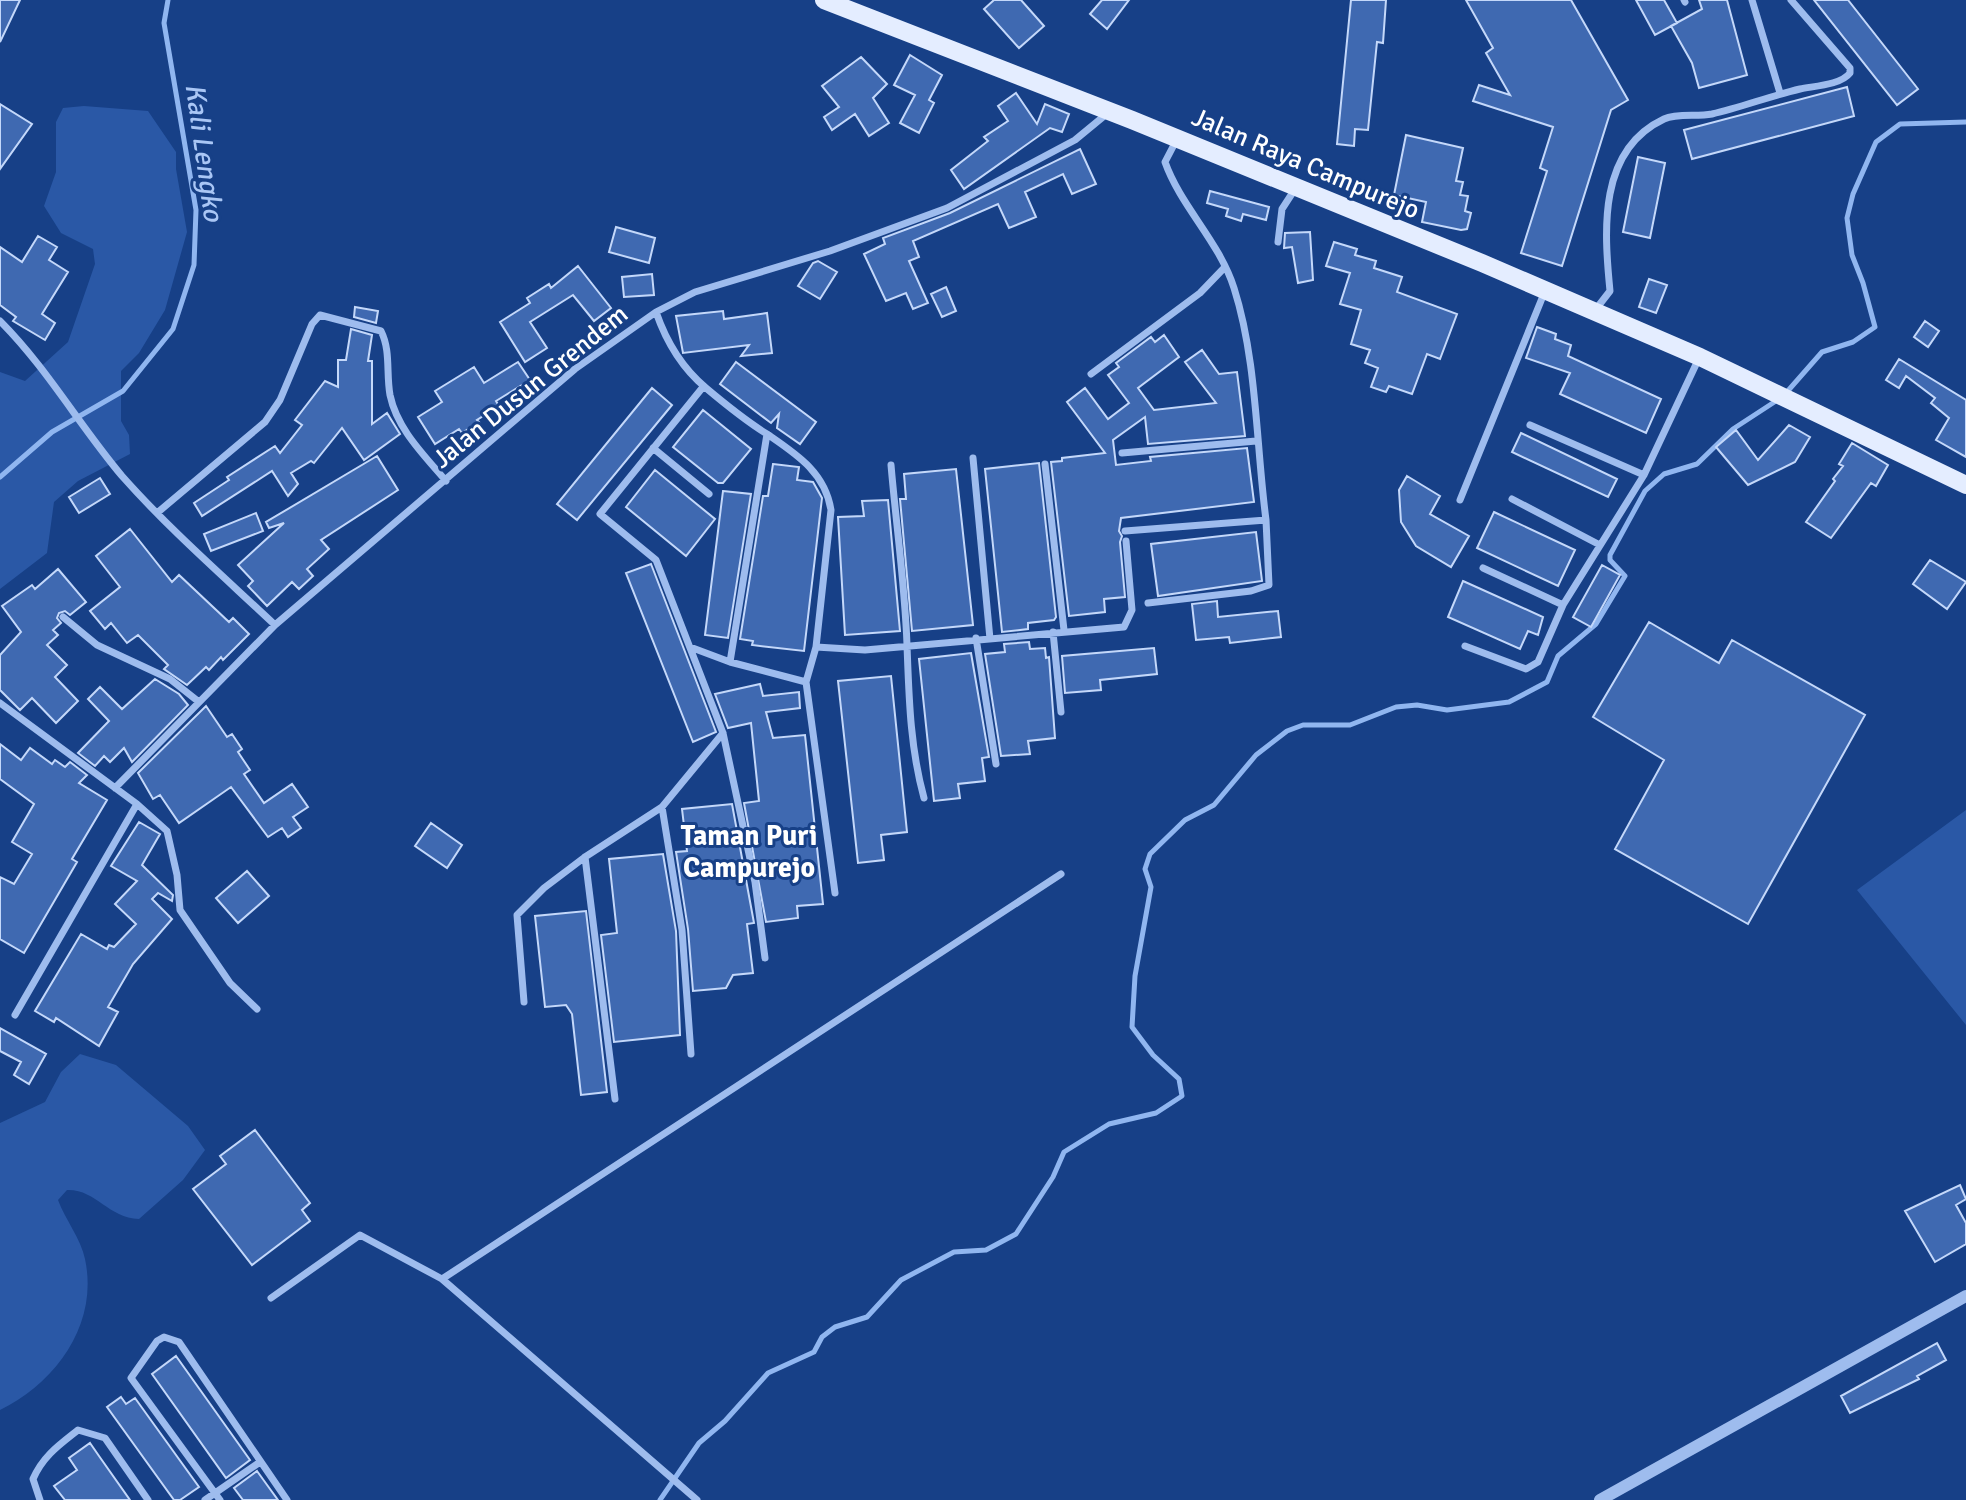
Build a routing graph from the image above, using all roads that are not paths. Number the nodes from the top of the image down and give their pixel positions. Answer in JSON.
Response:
{"nodes":[{"id":1,"x":824,"y":0,"type":"edge"},
{"id":2,"x":1752,"y":0,"type":"edge"},
{"id":3,"x":1791,"y":0,"type":"edge"},
{"id":4,"x":1780,"y":93,"type":"junction"},
{"id":5,"x":1109,"y":111,"type":"junction"},
{"id":6,"x":1177,"y":139,"type":"junction"},
{"id":7,"x":1295,"y":188,"type":"junction"},
{"id":8,"x":1278,"y":242,"type":"dead end"},
{"id":9,"x":1225,"y":267,"type":"junction"},
{"id":10,"x":1545,"y":290,"type":"junction"},
{"id":11,"x":1594,"y":311,"type":"junction"},
{"id":12,"x":656,"y":312,"type":"junction"},
{"id":13,"x":0,"y":321,"type":"edge"},
{"id":14,"x":1700,"y":357,"type":"junction"},
{"id":15,"x":1091,"y":374,"type":"dead end"},
{"id":16,"x":703,"y":387,"type":"junction"},
{"id":17,"x":1530,"y":425,"type":"dead end"},
{"id":18,"x":767,"y":434,"type":"junction"},
{"id":19,"x":1256,"y":441,"type":"junction"},
{"id":20,"x":653,"y":448,"type":"junction"},
{"id":21,"x":1122,"y":453,"type":"dead end"},
{"id":22,"x":973,"y":458,"type":"dead end"},
{"id":23,"x":891,"y":464,"type":"dead end"},
{"id":24,"x":1045,"y":464,"type":"dead end"},
{"id":25,"x":1644,"y":475,"type":"junction"},
{"id":26,"x":446,"y":481,"type":"junction"},
{"id":27,"x":1966,"y":485,"type":"edge"},
{"id":28,"x":709,"y":494,"type":"dead end"},
{"id":29,"x":1512,"y":499,"type":"dead end"},
{"id":30,"x":1460,"y":500,"type":"dead end"},
{"id":31,"x":157,"y":513,"type":"junction"},
{"id":32,"x":1266,"y":520,"type":"junction"},
{"id":33,"x":1125,"y":531,"type":"dead end"},
{"id":34,"x":1126,"y":541,"type":"dead end"},
{"id":35,"x":1598,"y":544,"type":"junction"},
{"id":36,"x":1483,"y":568,"type":"dead end"},
{"id":37,"x":1148,"y":603,"type":"dead end"},
{"id":38,"x":1563,"y":605,"type":"junction"},
{"id":39,"x":63,"y":617,"type":"dead end"},
{"id":40,"x":275,"y":625,"type":"junction"},
{"id":41,"x":1063,"y":630,"type":"junction"},
{"id":42,"x":1053,"y":632,"type":"junction"},
{"id":43,"x":976,"y":638,"type":"junction"},
{"id":44,"x":990,"y":639,"type":"junction"},
{"id":45,"x":907,"y":645,"type":"junction"},
{"id":46,"x":1465,"y":646,"type":"dead end"},
{"id":47,"x":690,"y":647,"type":"junction"},
{"id":48,"x":816,"y":647,"type":"junction"},
{"id":49,"x":730,"y":662,"type":"junction"},
{"id":50,"x":806,"y":682,"type":"junction"},
{"id":51,"x":199,"y":702,"type":"junction"},
{"id":52,"x":0,"y":704,"type":"edge"},
{"id":53,"x":1061,"y":712,"type":"dead end"},
{"id":54,"x":723,"y":733,"type":"junction"},
{"id":55,"x":996,"y":764,"type":"dead end"},
{"id":56,"x":116,"y":788,"type":"junction"},
{"id":57,"x":924,"y":798,"type":"dead end"},
{"id":58,"x":137,"y":803,"type":"junction"},
{"id":59,"x":663,"y":807,"type":"junction"},
{"id":60,"x":585,"y":857,"type":"junction"},
{"id":61,"x":1061,"y":874,"type":"dead end"},
{"id":62,"x":835,"y":892,"type":"dead end"},
{"id":63,"x":765,"y":958,"type":"dead end"},
{"id":64,"x":524,"y":1002,"type":"dead end"},
{"id":65,"x":257,"y":1009,"type":"dead end"},
{"id":66,"x":16,"y":1015,"type":"dead end"},
{"id":67,"x":691,"y":1054,"type":"dead end"},
{"id":68,"x":615,"y":1099,"type":"dead end"},
{"id":69,"x":442,"y":1279,"type":"junction"},
{"id":70,"x":1966,"y":1296,"type":"edge"},
{"id":71,"x":271,"y":1298,"type":"dead end"},
{"id":72,"x":260,"y":1462,"type":"junction"},
{"id":73,"x":217,"y":1497,"type":"edge"},
{"id":74,"x":40,"y":1500,"type":"edge"},
{"id":75,"x":148,"y":1500,"type":"edge"},
{"id":76,"x":205,"y":1500,"type":"edge"},
{"id":77,"x":287,"y":1500,"type":"edge"},
{"id":78,"x":697,"y":1500,"type":"edge"},
{"id":79,"x":1600,"y":1500,"type":"edge"}],
"edges":[{"from":1,"to":5,"type":"main road","name":"Jalan Raya Campurejo"},
{"from":2,"to":4,"type":"street"},
{"from":3,"to":4,"type":"street"},
{"from":4,"to":11,"type":"street"},
{"from":5,"to":6,"type":"main road","name":"Jalan Raya Campurejo"},
{"from":5,"to":12,"type":"street","name":"Jalan Dusun Grendem"},
{"from":6,"to":7,"type":"main road","name":"Jalan Raya Campurejo"},
{"from":6,"to":9,"type":"street"},
{"from":7,"to":8,"type":"street"},
{"from":7,"to":10,"type":"main road","name":"Jalan Raya Campurejo"},
{"from":9,"to":15,"type":"street"},
{"from":9,"to":19,"type":"street"},
{"from":10,"to":11,"type":"main road","name":"Jalan Raya Campurejo"},
{"from":10,"to":30,"type":"street"},
{"from":11,"to":14,"type":"main road","name":"Jalan Raya Campurejo"},
{"from":12,"to":16,"type":"street"},
{"from":12,"to":26,"type":"street","name":"Jalan Dusun Grendem"},
{"from":13,"to":31,"type":"street"},
{"from":14,"to":25,"type":"street"},
{"from":14,"to":27,"type":"main road","name":"Jalan Raya Campurejo"},
{"from":16,"to":18,"type":"street"},
{"from":16,"to":20,"type":"street"},
{"from":17,"to":25,"type":"street"},
{"from":18,"to":48,"type":"street"},
{"from":18,"to":49,"type":"street"},
{"from":19,"to":21,"type":"street"},
{"from":19,"to":32,"type":"street"},
{"from":20,"to":28,"type":"street"},
{"from":20,"to":47,"type":"street"},
{"from":22,"to":44,"type":"street"},
{"from":23,"to":45,"type":"street"},
{"from":24,"to":41,"type":"street"},
{"from":25,"to":35,"type":"street"},
{"from":26,"to":31,"type":"street"},
{"from":26,"to":40,"type":"street","name":"Jalan Dusun Grendem"},
{"from":29,"to":35,"type":"street"},
{"from":31,"to":40,"type":"street"},
{"from":32,"to":33,"type":"street"},
{"from":32,"to":37,"type":"street"},
{"from":34,"to":41,"type":"street"},
{"from":35,"to":38,"type":"street"},
{"from":36,"to":38,"type":"street"},
{"from":38,"to":46,"type":"street"},
{"from":39,"to":51,"type":"street"},
{"from":40,"to":51,"type":"street","name":"Jalan Dusun Grendem"},
{"from":41,"to":42,"type":"street"},
{"from":42,"to":44,"type":"street"},
{"from":42,"to":53,"type":"street"},
{"from":43,"to":44,"type":"street"},
{"from":43,"to":45,"type":"street"},
{"from":43,"to":55,"type":"street"},
{"from":45,"to":48,"type":"street"},
{"from":45,"to":57,"type":"street"},
{"from":47,"to":49,"type":"street"},
{"from":47,"to":54,"type":"street"},
{"from":48,"to":50,"type":"street"},
{"from":49,"to":50,"type":"street"},
{"from":50,"to":62,"type":"street"},
{"from":51,"to":56,"type":"street","name":"Jalan Dusun Grendem"},
{"from":52,"to":56,"type":"street"},
{"from":54,"to":59,"type":"street"},
{"from":54,"to":63,"type":"street"},
{"from":56,"to":58,"type":"street"},
{"from":58,"to":65,"type":"street"},
{"from":58,"to":66,"type":"street"},
{"from":59,"to":60,"type":"street"},
{"from":59,"to":67,"type":"street"},
{"from":60,"to":64,"type":"street"},
{"from":60,"to":68,"type":"street"},
{"from":61,"to":69,"type":"street"},
{"from":69,"to":71,"type":"street"},
{"from":69,"to":78,"type":"street"},
{"from":70,"to":79,"type":"street"},
{"from":72,"to":73,"type":"street"},
{"from":72,"to":73,"type":"street"},
{"from":72,"to":77,"type":"street"},
{"from":73,"to":76,"type":"street"},
{"from":74,"to":75,"type":"street"}]}
